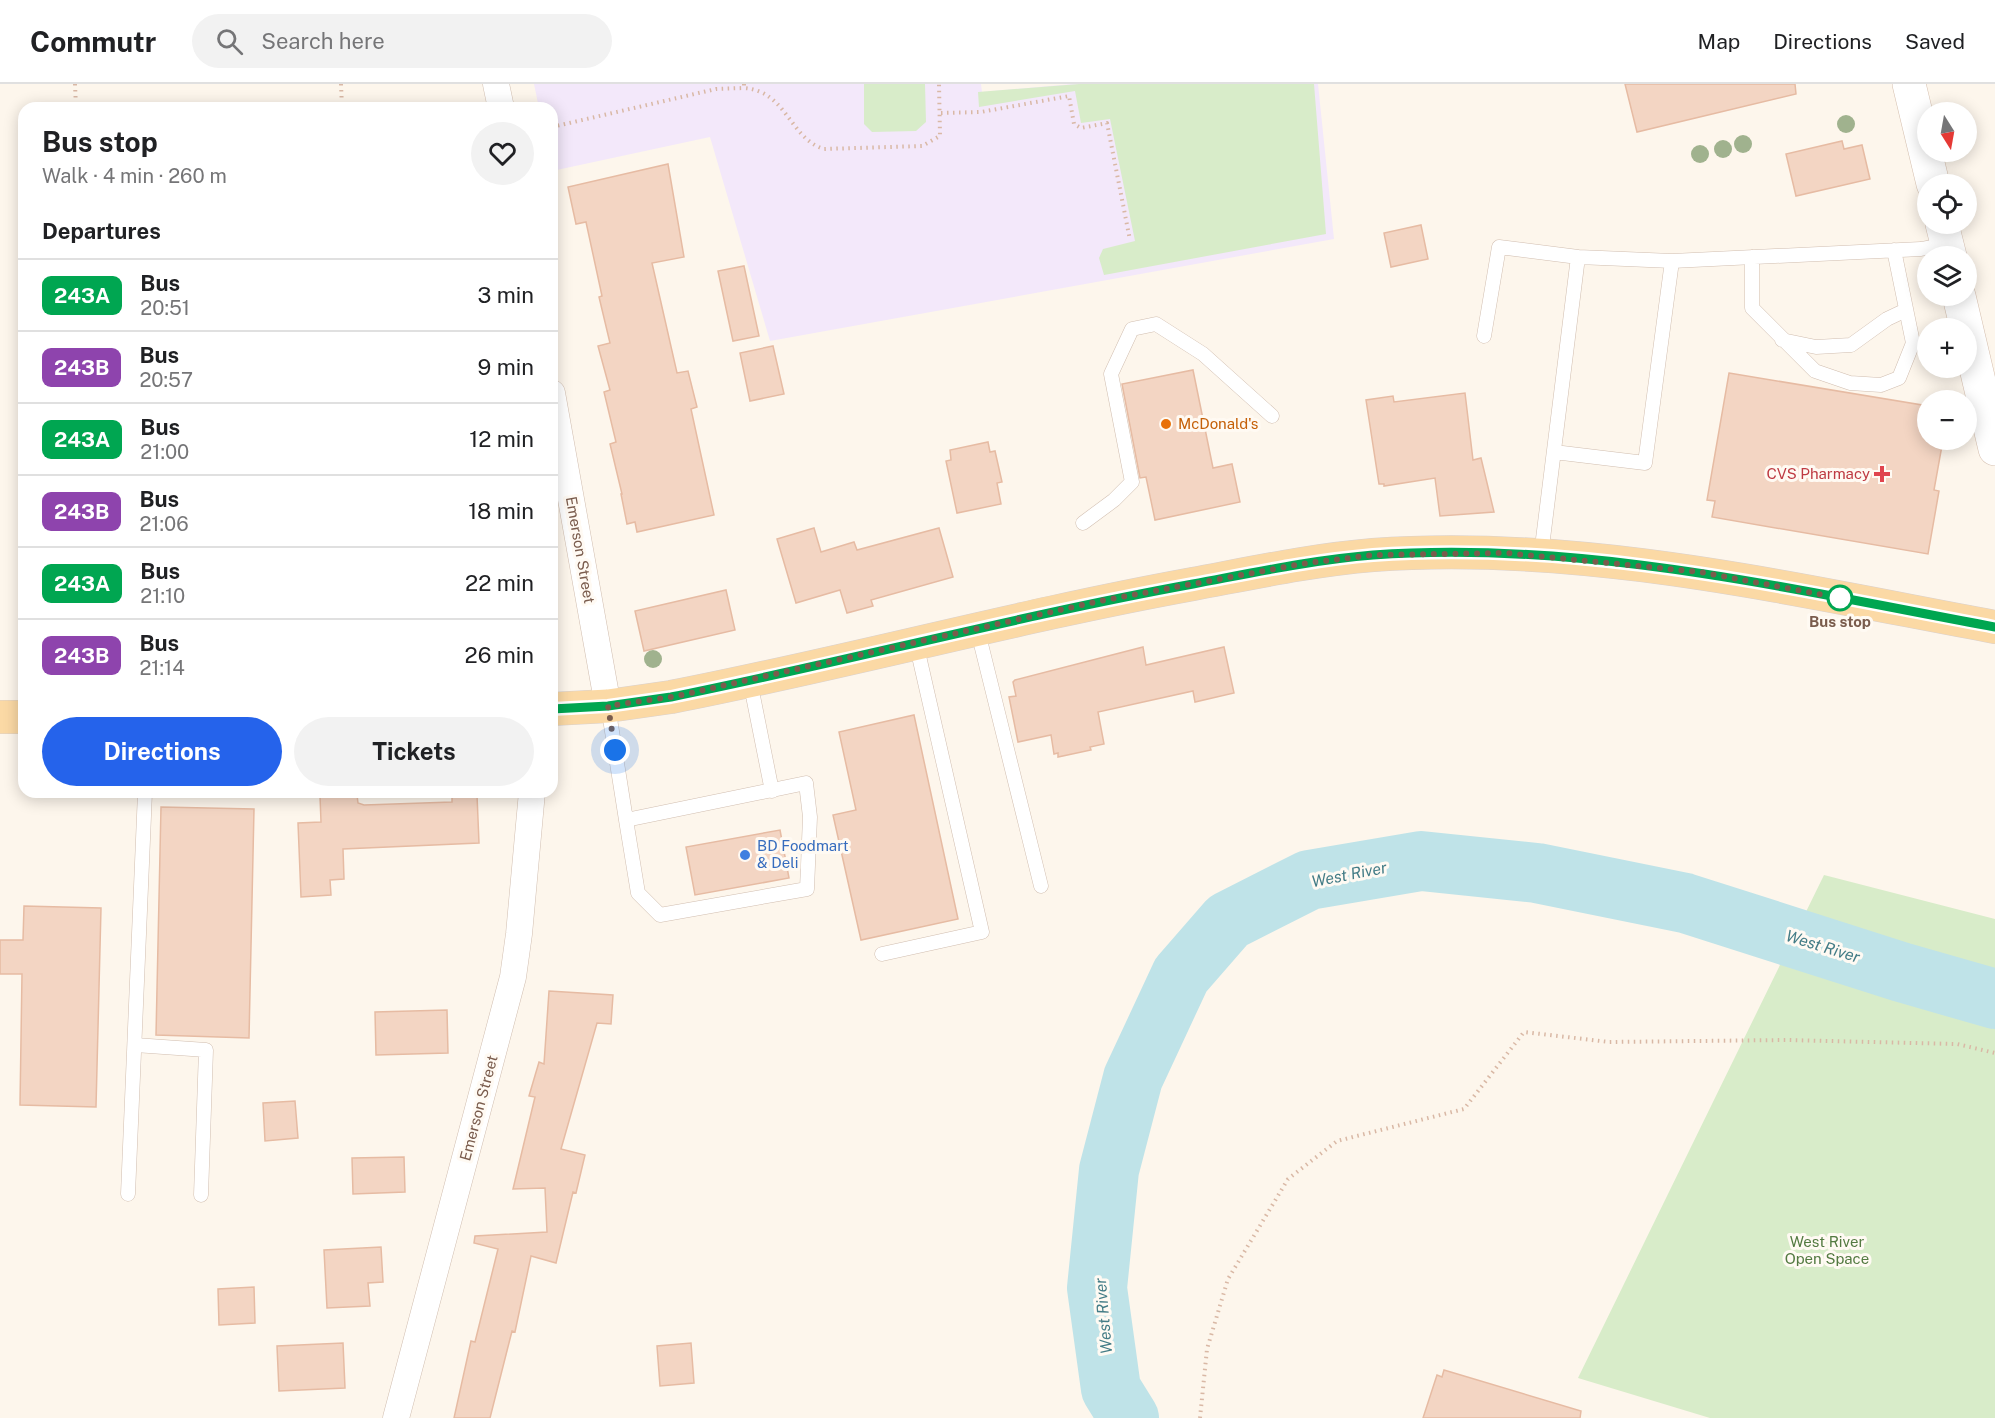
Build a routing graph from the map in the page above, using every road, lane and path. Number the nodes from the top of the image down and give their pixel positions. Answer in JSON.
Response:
{"nodes":[{"id":1,"x":75,"y":84,"type":"edge"},
{"id":2,"x":341,"y":84,"type":"edge"},
{"id":3,"x":496,"y":84,"type":"edge"},
{"id":4,"x":939,"y":84,"type":"edge"},
{"id":5,"x":1909,"y":84,"type":"edge"},
{"id":6,"x":744,"y":86,"type":"edge"},
{"id":7,"x":76,"y":102,"type":"edge"},
{"id":8,"x":342,"y":102,"type":"edge"},
{"id":9,"x":500,"y":102,"type":"edge"},
{"id":10,"x":941,"y":113,"type":"junction"},
{"id":11,"x":558,"y":126,"type":"edge"},
{"id":12,"x":1931,"y":174,"type":"edge"},
{"id":13,"x":1130,"y":240,"type":"dead end"},
{"id":14,"x":1946,"y":241,"type":"edge"},
{"id":15,"x":1894,"y":250,"type":"junction"},
{"id":16,"x":1578,"y":257,"type":"junction"},
{"id":17,"x":1752,"y":257,"type":"junction"},
{"id":18,"x":1672,"y":261,"type":"junction"},
{"id":19,"x":1961,"y":306,"type":"edge"},
{"id":20,"x":1906,"y":309,"type":"junction"},
{"id":21,"x":1484,"y":336,"type":"dead end"},
{"id":22,"x":1782,"y":340,"type":"junction"},
{"id":23,"x":1272,"y":416,"type":"dead end"},
{"id":24,"x":558,"y":427,"type":"edge"},
{"id":25,"x":1994,"y":441,"type":"edge"},
{"id":26,"x":1554,"y":452,"type":"junction"},
{"id":27,"x":1083,"y":523,"type":"dead end"},
{"id":28,"x":1541,"y":556,"type":"junction"},
{"id":29,"x":1995,"y":627,"type":"edge"},
{"id":30,"x":978,"y":628,"type":"junction"},
{"id":31,"x":916,"y":643,"type":"junction"},
{"id":32,"x":750,"y":680,"type":"junction"},
{"id":33,"x":608,"y":706,"type":"junction"},
{"id":34,"x":558,"y":709,"type":"edge"},
{"id":35,"x":0,"y":717,"type":"edge"},
{"id":36,"x":18,"y":717,"type":"edge"},
{"id":37,"x":772,"y":790,"type":"junction"},
{"id":38,"x":145,"y":798,"type":"edge"},
{"id":39,"x":531,"y":798,"type":"edge"},
{"id":40,"x":626,"y":820,"type":"junction"},
{"id":41,"x":1041,"y":886,"type":"dead end"},
{"id":42,"x":882,"y":954,"type":"dead end"},
{"id":43,"x":135,"y":1045,"type":"junction"},
{"id":44,"x":1995,"y":1053,"type":"edge"},
{"id":45,"x":128,"y":1194,"type":"dead end"},
{"id":46,"x":201,"y":1196,"type":"dead end"},
{"id":47,"x":396,"y":1418,"type":"edge"},
{"id":48,"x":1200,"y":1418,"type":"edge"}],
"edges":[{"from":1,"to":7,"type":"path"},
{"from":2,"to":8,"type":"path"},
{"from":3,"to":9,"type":"street"},
{"from":4,"to":10,"type":"path"},
{"from":5,"to":12,"type":"main road"},
{"from":6,"to":10,"type":"path"},
{"from":6,"to":11,"type":"path"},
{"from":10,"to":13,"type":"path"},
{"from":14,"to":15,"type":"lane"},
{"from":15,"to":17,"type":"lane"},
{"from":15,"to":20,"type":"lane"},
{"from":16,"to":18,"type":"lane"},
{"from":16,"to":21,"type":"lane"},
{"from":16,"to":26,"type":"lane"},
{"from":17,"to":18,"type":"lane"},
{"from":17,"to":22,"type":"lane"},
{"from":18,"to":26,"type":"lane"},
{"from":19,"to":25,"type":"main road"},
{"from":20,"to":22,"type":"lane"},
{"from":20,"to":22,"type":"lane"},
{"from":23,"to":27,"type":"lane"},
{"from":24,"to":33,"type":"street","name":"Emerson Street"},
{"from":26,"to":28,"type":"lane"},
{"from":28,"to":29,"type":"main road"},
{"from":28,"to":30,"type":"main road"},
{"from":30,"to":31,"type":"main road"},
{"from":30,"to":41,"type":"lane"},
{"from":31,"to":32,"type":"main road"},
{"from":31,"to":42,"type":"lane"},
{"from":32,"to":33,"type":"main road"},
{"from":32,"to":37,"type":"lane"},
{"from":33,"to":34,"type":"main road"},
{"from":33,"to":40,"type":"lane"},
{"from":35,"to":36,"type":"main road"},
{"from":37,"to":40,"type":"lane"},
{"from":37,"to":40,"type":"lane"},
{"from":38,"to":43,"type":"lane"},
{"from":39,"to":47,"type":"street","name":"Emerson Street"},
{"from":43,"to":45,"type":"lane"},
{"from":43,"to":46,"type":"lane"},
{"from":44,"to":48,"type":"path"}]}
